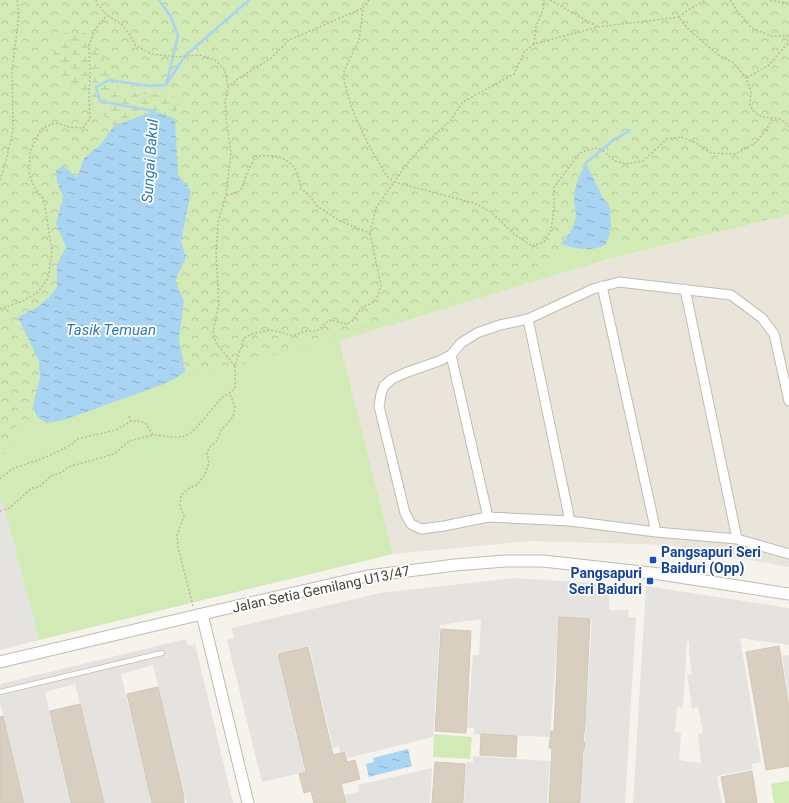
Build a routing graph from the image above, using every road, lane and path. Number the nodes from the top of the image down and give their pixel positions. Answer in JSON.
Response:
{"nodes":[{"id":1,"x":17,"y":0,"type":"edge"},
{"id":2,"x":96,"y":0,"type":"edge"},
{"id":3,"x":370,"y":0,"type":"edge"},
{"id":4,"x":544,"y":0,"type":"edge"},
{"id":5,"x":550,"y":0,"type":"edge"},
{"id":6,"x":706,"y":0,"type":"edge"},
{"id":7,"x":730,"y":0,"type":"edge"},
{"id":8,"x":771,"y":0,"type":"edge"},
{"id":9,"x":789,"y":3,"type":"edge"},
{"id":10,"x":363,"y":8,"type":"junction"},
{"id":11,"x":108,"y":15,"type":"junction"},
{"id":12,"x":679,"y":17,"type":"junction"},
{"id":13,"x":598,"y":27,"type":"junction"},
{"id":14,"x":789,"y":36,"type":"edge"},
{"id":15,"x":789,"y":42,"type":"edge"},
{"id":16,"x":534,"y":44,"type":"junction"},
{"id":17,"x":746,"y":78,"type":"junction"},
{"id":18,"x":228,"y":88,"type":"junction"},
{"id":19,"x":772,"y":118,"type":"junction"},
{"id":20,"x":789,"y":127,"type":"edge"},
{"id":21,"x":0,"y":180,"type":"edge"},
{"id":22,"x":394,"y":182,"type":"junction"},
{"id":23,"x":226,"y":195,"type":"junction"},
{"id":24,"x":370,"y":233,"type":"junction"},
{"id":25,"x":602,"y":286,"type":"junction"},
{"id":26,"x":685,"y":289,"type":"junction"},
{"id":27,"x":0,"y":309,"type":"edge"},
{"id":28,"x":528,"y":319,"type":"junction"},
{"id":29,"x":451,"y":355,"type":"junction"},
{"id":30,"x":235,"y":366,"type":"junction"},
{"id":31,"x":230,"y":394,"type":"junction"},
{"id":32,"x":789,"y":401,"type":"edge"},
{"id":33,"x":129,"y":416,"type":"dead end"},
{"id":34,"x":130,"y":421,"type":"junction"},
{"id":35,"x":154,"y":435,"type":"junction"},
{"id":36,"x":0,"y":479,"type":"edge"},
{"id":37,"x":0,"y":510,"type":"edge"},
{"id":38,"x":488,"y":517,"type":"junction"},
{"id":39,"x":570,"y":521,"type":"junction"},
{"id":40,"x":656,"y":532,"type":"junction"},
{"id":41,"x":737,"y":539,"type":"junction"},
{"id":42,"x":789,"y":554,"type":"edge"},
{"id":43,"x":789,"y":594,"type":"edge"},
{"id":44,"x":199,"y":614,"type":"junction"},
{"id":45,"x":162,"y":653,"type":"dead end"},
{"id":46,"x":0,"y":660,"type":"edge"},
{"id":47,"x":0,"y":692,"type":"edge"},
{"id":48,"x":248,"y":803,"type":"edge"}],
"edges":[{"from":1,"to":21,"type":"path"},
{"from":2,"to":11,"type":"path"},
{"from":3,"to":10,"type":"path"},
{"from":4,"to":16,"type":"path"},
{"from":5,"to":13,"type":"path"},
{"from":6,"to":12,"type":"path"},
{"from":7,"to":14,"type":"path"},
{"from":8,"to":9,"type":"path"},
{"from":10,"to":18,"type":"path"},
{"from":10,"to":22,"type":"path"},
{"from":11,"to":18,"type":"path"},
{"from":11,"to":27,"type":"path"},
{"from":12,"to":13,"type":"path"},
{"from":12,"to":17,"type":"path"},
{"from":13,"to":16,"type":"path"},
{"from":15,"to":17,"type":"path"},
{"from":16,"to":22,"type":"path"},
{"from":17,"to":19,"type":"path"},
{"from":18,"to":23,"type":"path"},
{"from":19,"to":20,"type":"path"},
{"from":19,"to":22,"type":"path"},
{"from":22,"to":24,"type":"path"},
{"from":23,"to":24,"type":"path"},
{"from":23,"to":30,"type":"path"},
{"from":24,"to":30,"type":"path"},
{"from":25,"to":26,"type":"street"},
{"from":25,"to":28,"type":"street"},
{"from":25,"to":40,"type":"street"},
{"from":26,"to":32,"type":"street"},
{"from":26,"to":41,"type":"street"},
{"from":28,"to":29,"type":"street"},
{"from":28,"to":39,"type":"street"},
{"from":29,"to":38,"type":"street"},
{"from":29,"to":38,"type":"street"},
{"from":30,"to":31,"type":"path"},
{"from":31,"to":35,"type":"path"},
{"from":31,"to":44,"type":"path"},
{"from":33,"to":34,"type":"path"},
{"from":34,"to":35,"type":"path"},
{"from":34,"to":36,"type":"path"},
{"from":35,"to":37,"type":"path"},
{"from":38,"to":39,"type":"street"},
{"from":39,"to":40,"type":"street"},
{"from":40,"to":41,"type":"street"},
{"from":41,"to":42,"type":"street"},
{"from":43,"to":44,"type":"street","name":"Jalan Setia Gemilang U13/47"},
{"from":44,"to":46,"type":"street","name":"Jalan Setia Gemilang U13/47"},
{"from":44,"to":48,"type":"street"},
{"from":45,"to":47,"type":"lane"}]}
